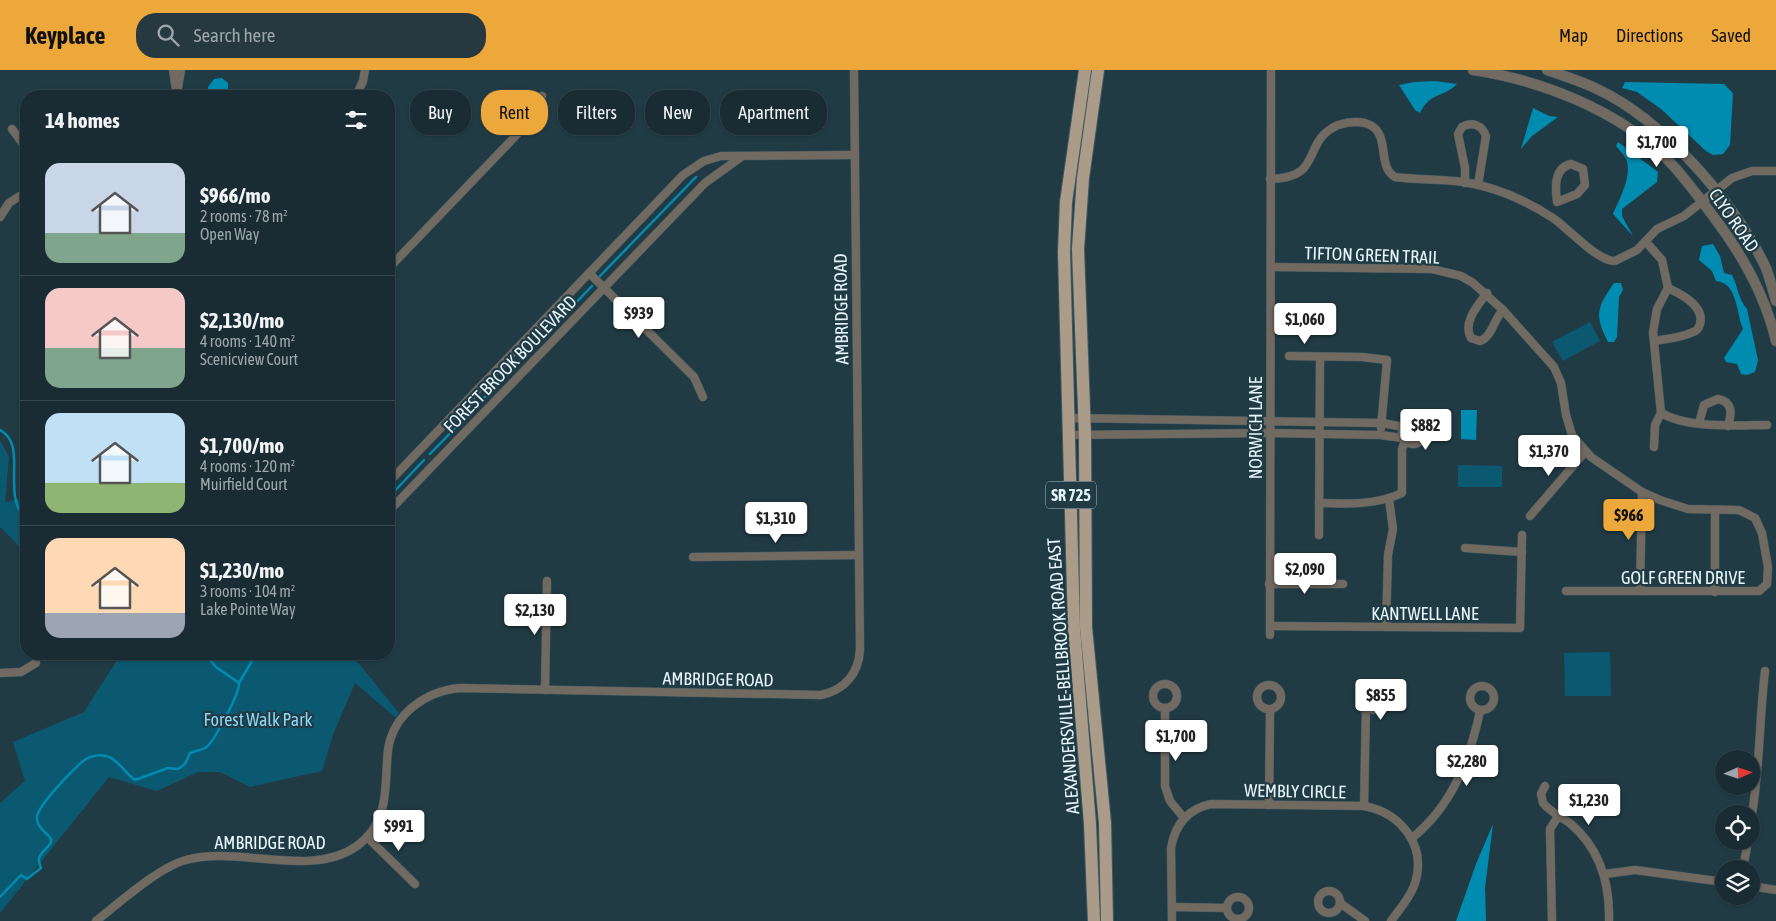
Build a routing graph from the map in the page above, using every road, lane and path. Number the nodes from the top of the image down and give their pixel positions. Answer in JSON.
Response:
{"nodes":[{"id":1,"x":173,"y":70,"type":"edge"},
{"id":2,"x":181,"y":70,"type":"edge"},
{"id":3,"x":365,"y":70,"type":"edge"},
{"id":4,"x":854,"y":70,"type":"edge"},
{"id":5,"x":1085,"y":70,"type":"edge"},
{"id":6,"x":1098,"y":70,"type":"edge"},
{"id":7,"x":1271,"y":70,"type":"edge"},
{"id":8,"x":1473,"y":70,"type":"edge"},
{"id":9,"x":1548,"y":70,"type":"edge"},
{"id":10,"x":176,"y":90,"type":"edge"},
{"id":11,"x":178,"y":90,"type":"edge"},
{"id":12,"x":359,"y":90,"type":"edge"},
{"id":13,"x":12,"y":129,"type":"dead end"},
{"id":14,"x":516,"y":135,"type":"edge"},
{"id":15,"x":20,"y":140,"type":"edge"},
{"id":16,"x":853,"y":155,"type":"junction"},
{"id":17,"x":741,"y":157,"type":"junction"},
{"id":18,"x":1776,"y":171,"type":"edge"},
{"id":19,"x":1270,"y":179,"type":"junction"},
{"id":20,"x":1465,"y":183,"type":"junction"},
{"id":21,"x":1478,"y":185,"type":"junction"},
{"id":22,"x":1717,"y":190,"type":"junction"},
{"id":23,"x":20,"y":196,"type":"edge"},
{"id":24,"x":1557,"y":202,"type":"junction"},
{"id":25,"x":1702,"y":202,"type":"junction"},
{"id":26,"x":1549,"y":216,"type":"junction"},
{"id":27,"x":0,"y":217,"type":"edge"},
{"id":28,"x":1646,"y":242,"type":"junction"},
{"id":29,"x":395,"y":262,"type":"edge"},
{"id":30,"x":1271,"y":267,"type":"junction"},
{"id":31,"x":588,"y":273,"type":"junction"},
{"id":32,"x":603,"y":288,"type":"junction"},
{"id":33,"x":1668,"y":288,"type":"junction"},
{"id":34,"x":1487,"y":293,"type":"junction"},
{"id":35,"x":1776,"y":301,"type":"edge"},
{"id":36,"x":1504,"y":310,"type":"junction"},
{"id":37,"x":1776,"y":341,"type":"edge"},
{"id":38,"x":1654,"y":342,"type":"junction"},
{"id":39,"x":1289,"y":356,"type":"dead end"},
{"id":40,"x":1320,"y":357,"type":"junction"},
{"id":41,"x":704,"y":397,"type":"dead end"},
{"id":42,"x":1661,"y":414,"type":"junction"},
{"id":43,"x":1069,"y":418,"type":"junction"},
{"id":44,"x":1084,"y":418,"type":"junction"},
{"id":45,"x":1270,"y":421,"type":"junction"},
{"id":46,"x":1699,"y":422,"type":"junction"},
{"id":47,"x":1320,"y":423,"type":"junction"},
{"id":48,"x":1382,"y":424,"type":"junction"},
{"id":49,"x":1767,"y":425,"type":"dead end"},
{"id":50,"x":1728,"y":426,"type":"junction"},
{"id":51,"x":1404,"y":427,"type":"junction"},
{"id":52,"x":1270,"y":433,"type":"junction"},
{"id":53,"x":1085,"y":434,"type":"junction"},
{"id":54,"x":1069,"y":435,"type":"junction"},
{"id":55,"x":1380,"y":435,"type":"junction"},
{"id":56,"x":1320,"y":436,"type":"junction"},
{"id":57,"x":1404,"y":439,"type":"junction"},
{"id":58,"x":1654,"y":447,"type":"dead end"},
{"id":59,"x":1585,"y":452,"type":"junction"},
{"id":60,"x":395,"y":476,"type":"edge"},
{"id":61,"x":1642,"y":492,"type":"junction"},
{"id":62,"x":1389,"y":499,"type":"junction"},
{"id":63,"x":1320,"y":503,"type":"junction"},
{"id":64,"x":395,"y":506,"type":"edge"},
{"id":65,"x":1715,"y":510,"type":"junction"},
{"id":66,"x":1530,"y":516,"type":"dead end"},
{"id":67,"x":1319,"y":535,"type":"dead end"},
{"id":68,"x":1522,"y":535,"type":"dead end"},
{"id":69,"x":1465,"y":548,"type":"dead end"},
{"id":70,"x":1522,"y":552,"type":"junction"},
{"id":71,"x":1776,"y":553,"type":"edge"},
{"id":72,"x":859,"y":555,"type":"junction"},
{"id":73,"x":1766,"y":555,"type":"junction"},
{"id":74,"x":693,"y":557,"type":"dead end"},
{"id":75,"x":547,"y":582,"type":"dead end"},
{"id":76,"x":1269,"y":584,"type":"junction"},
{"id":77,"x":1343,"y":584,"type":"dead end"},
{"id":78,"x":1566,"y":591,"type":"dead end"},
{"id":79,"x":1640,"y":591,"type":"junction"},
{"id":80,"x":1715,"y":592,"type":"junction"},
{"id":81,"x":1270,"y":626,"type":"junction"},
{"id":82,"x":1386,"y":627,"type":"junction"},
{"id":83,"x":1080,"y":628,"type":"junction"},
{"id":84,"x":1270,"y":636,"type":"dead end"},
{"id":85,"x":36,"y":663,"type":"dead end"},
{"id":86,"x":1765,"y":671,"type":"dead end"},
{"id":87,"x":0,"y":673,"type":"edge"},
{"id":88,"x":545,"y":690,"type":"junction"},
{"id":89,"x":1366,"y":705,"type":"dead end"},
{"id":90,"x":1165,"y":708,"type":"dead end"},
{"id":91,"x":1270,"y":710,"type":"dead end"},
{"id":92,"x":1480,"y":711,"type":"dead end"},
{"id":93,"x":1094,"y":782,"type":"junction"},
{"id":94,"x":1545,"y":786,"type":"dead end"},
{"id":95,"x":1269,"y":805,"type":"junction"},
{"id":96,"x":1753,"y":805,"type":"edge"},
{"id":97,"x":1364,"y":806,"type":"junction"},
{"id":98,"x":1558,"y":815,"type":"junction"},
{"id":99,"x":1184,"y":818,"type":"junction"},
{"id":100,"x":366,"y":837,"type":"junction"},
{"id":101,"x":1412,"y":838,"type":"junction"},
{"id":102,"x":1604,"y":874,"type":"junction"},
{"id":103,"x":1715,"y":881,"type":"edge"},
{"id":104,"x":416,"y":884,"type":"dead end"},
{"id":105,"x":1760,"y":887,"type":"edge"},
{"id":106,"x":1776,"y":890,"type":"edge"},
{"id":107,"x":1340,"y":903,"type":"dead end"},
{"id":108,"x":1172,"y":907,"type":"junction"},
{"id":109,"x":1227,"y":908,"type":"dead end"},
{"id":110,"x":96,"y":921,"type":"edge"},
{"id":111,"x":1094,"y":921,"type":"edge"},
{"id":112,"x":1107,"y":921,"type":"edge"},
{"id":113,"x":1172,"y":921,"type":"edge"},
{"id":114,"x":1365,"y":921,"type":"edge"},
{"id":115,"x":1391,"y":921,"type":"edge"},
{"id":116,"x":1552,"y":921,"type":"edge"},
{"id":117,"x":1609,"y":921,"type":"edge"}],
"edges":[{"from":1,"to":10,"type":"street"},
{"from":2,"to":11,"type":"street"},
{"from":3,"to":12,"type":"street"},
{"from":4,"to":16,"type":"street","name":"AMBRIDGE ROAD"},
{"from":5,"to":43,"type":"main road","name":"ALEXANDERSVILLE-BELLBROOK ROAD EAST","number":"SR 725"},
{"from":6,"to":44,"type":"main road","name":"ALEXANDERSVILLE-BELLBROOK ROAD EAST","number":"SR 725"},
{"from":7,"to":19,"type":"street","name":"NORWICH LANE"},
{"from":8,"to":25,"type":"street","name":"CLYO ROAD"},
{"from":9,"to":22,"type":"street","name":"CLYO ROAD"},
{"from":13,"to":15,"type":"street"},
{"from":14,"to":29,"type":"street"},
{"from":16,"to":17,"type":"street","name":"FOREST BROOK BOULEVARD"},
{"from":16,"to":72,"type":"street","name":"AMBRIDGE ROAD"},
{"from":17,"to":31,"type":"street","name":"FOREST BROOK BOULEVARD"},
{"from":17,"to":32,"type":"street","name":"FOREST BROOK BOULEVARD"},
{"from":18,"to":22,"type":"street"},
{"from":19,"to":20,"type":"street"},
{"from":19,"to":30,"type":"street","name":"NORWICH LANE"},
{"from":20,"to":21,"type":"street"},
{"from":20,"to":21,"type":"street"},
{"from":21,"to":26,"type":"street"},
{"from":22,"to":25,"type":"street"},
{"from":22,"to":35,"type":"street","name":"CLYO ROAD"},
{"from":23,"to":27,"type":"street"},
{"from":24,"to":24,"type":"street"},
{"from":24,"to":26,"type":"street"},
{"from":25,"to":28,"type":"street"},
{"from":25,"to":37,"type":"street","name":"CLYO ROAD"},
{"from":26,"to":28,"type":"street"},
{"from":28,"to":33,"type":"street"},
{"from":30,"to":34,"type":"street","name":"TIFTON GREEN TRAIL"},
{"from":30,"to":45,"type":"street","name":"NORWICH LANE"},
{"from":31,"to":32,"type":"street"},
{"from":31,"to":60,"type":"street","name":"FOREST BROOK BOULEVARD"},
{"from":32,"to":41,"type":"street"},
{"from":32,"to":64,"type":"street","name":"FOREST BROOK BOULEVARD"},
{"from":33,"to":38,"type":"street"},
{"from":33,"to":38,"type":"street"},
{"from":34,"to":36,"type":"street","name":"TIFTON GREEN TRAIL"},
{"from":34,"to":36,"type":"street"},
{"from":36,"to":59,"type":"street","name":"TIFTON GREEN TRAIL"},
{"from":38,"to":42,"type":"street"},
{"from":39,"to":40,"type":"street"},
{"from":40,"to":47,"type":"street"},
{"from":40,"to":48,"type":"street"},
{"from":42,"to":46,"type":"street"},
{"from":42,"to":58,"type":"street"},
{"from":43,"to":44,"type":"street"},
{"from":43,"to":54,"type":"main road","name":"ALEXANDERSVILLE-BELLBROOK ROAD EAST","number":"SR 725"},
{"from":44,"to":45,"type":"street"},
{"from":44,"to":53,"type":"main road","name":"ALEXANDERSVILLE-BELLBROOK ROAD EAST","number":"SR 725"},
{"from":45,"to":47,"type":"street"},
{"from":45,"to":52,"type":"street","name":"NORWICH LANE"},
{"from":46,"to":50,"type":"street"},
{"from":46,"to":50,"type":"street"},
{"from":47,"to":48,"type":"street"},
{"from":47,"to":56,"type":"street"},
{"from":48,"to":51,"type":"street"},
{"from":48,"to":55,"type":"street"},
{"from":49,"to":50,"type":"street"},
{"from":51,"to":57,"type":"street"},
{"from":51,"to":57,"type":"street"},
{"from":52,"to":53,"type":"street"},
{"from":52,"to":56,"type":"street"},
{"from":52,"to":76,"type":"street","name":"NORWICH LANE"},
{"from":53,"to":54,"type":"street"},
{"from":53,"to":83,"type":"main road","name":"ALEXANDERSVILLE-BELLBROOK ROAD EAST","number":"SR 725"},
{"from":54,"to":83,"type":"main road","name":"ALEXANDERSVILLE-BELLBROOK ROAD EAST","number":"SR 725"},
{"from":55,"to":56,"type":"street"},
{"from":55,"to":57,"type":"street"},
{"from":56,"to":63,"type":"street"},
{"from":57,"to":62,"type":"street"},
{"from":59,"to":61,"type":"street","name":"TIFTON GREEN TRAIL"},
{"from":59,"to":66,"type":"street"},
{"from":61,"to":65,"type":"street","name":"TIFTON GREEN TRAIL"},
{"from":61,"to":79,"type":"street"},
{"from":62,"to":63,"type":"street"},
{"from":62,"to":82,"type":"street"},
{"from":63,"to":67,"type":"street"},
{"from":65,"to":73,"type":"street","name":"TIFTON GREEN TRAIL"},
{"from":65,"to":80,"type":"street"},
{"from":68,"to":70,"type":"street"},
{"from":69,"to":70,"type":"street"},
{"from":70,"to":82,"type":"street","name":"KANTWELL LANE"},
{"from":71,"to":73,"type":"street"},
{"from":72,"to":74,"type":"street"},
{"from":72,"to":88,"type":"street","name":"AMBRIDGE ROAD"},
{"from":73,"to":80,"type":"street","name":"GOLF GREEN DRIVE"},
{"from":75,"to":88,"type":"street"},
{"from":76,"to":77,"type":"street"},
{"from":76,"to":81,"type":"street","name":"NORWICH LANE"},
{"from":78,"to":79,"type":"street","name":"GOLF GREEN DRIVE"},
{"from":79,"to":80,"type":"street","name":"GOLF GREEN DRIVE"},
{"from":81,"to":82,"type":"street","name":"KANTWELL LANE"},
{"from":81,"to":84,"type":"street","name":"NORWICH LANE"},
{"from":83,"to":93,"type":"main road","name":"ALEXANDERSVILLE-BELLBROOK ROAD EAST","number":"SR 725"},
{"from":85,"to":87,"type":"street"},
{"from":86,"to":96,"type":"street"},
{"from":88,"to":100,"type":"street","name":"AMBRIDGE ROAD"},
{"from":89,"to":97,"type":"street"},
{"from":90,"to":99,"type":"street"},
{"from":91,"to":95,"type":"street"},
{"from":92,"to":101,"type":"street"},
{"from":93,"to":111,"type":"main road","name":"ALEXANDERSVILLE-BELLBROOK ROAD EAST","number":"SR 725"},
{"from":93,"to":112,"type":"main road","name":"ALEXANDERSVILLE-BELLBROOK ROAD EAST","number":"SR 725"},
{"from":94,"to":98,"type":"street"},
{"from":95,"to":97,"type":"street","name":"WEMBLY CIRCLE"},
{"from":95,"to":99,"type":"street","name":"WEMBLY CIRCLE"},
{"from":97,"to":101,"type":"street","name":"WEMBLY CIRCLE"},
{"from":98,"to":102,"type":"street"},
{"from":98,"to":116,"type":"street"},
{"from":99,"to":108,"type":"street"},
{"from":100,"to":104,"type":"street"},
{"from":100,"to":110,"type":"street","name":"AMBRIDGE ROAD"},
{"from":101,"to":115,"type":"street","name":"WEMBLY CIRCLE"},
{"from":102,"to":103,"type":"street"},
{"from":102,"to":117,"type":"street"},
{"from":105,"to":106,"type":"street"},
{"from":107,"to":114,"type":"street"},
{"from":108,"to":109,"type":"street"},
{"from":108,"to":113,"type":"street"}]}
